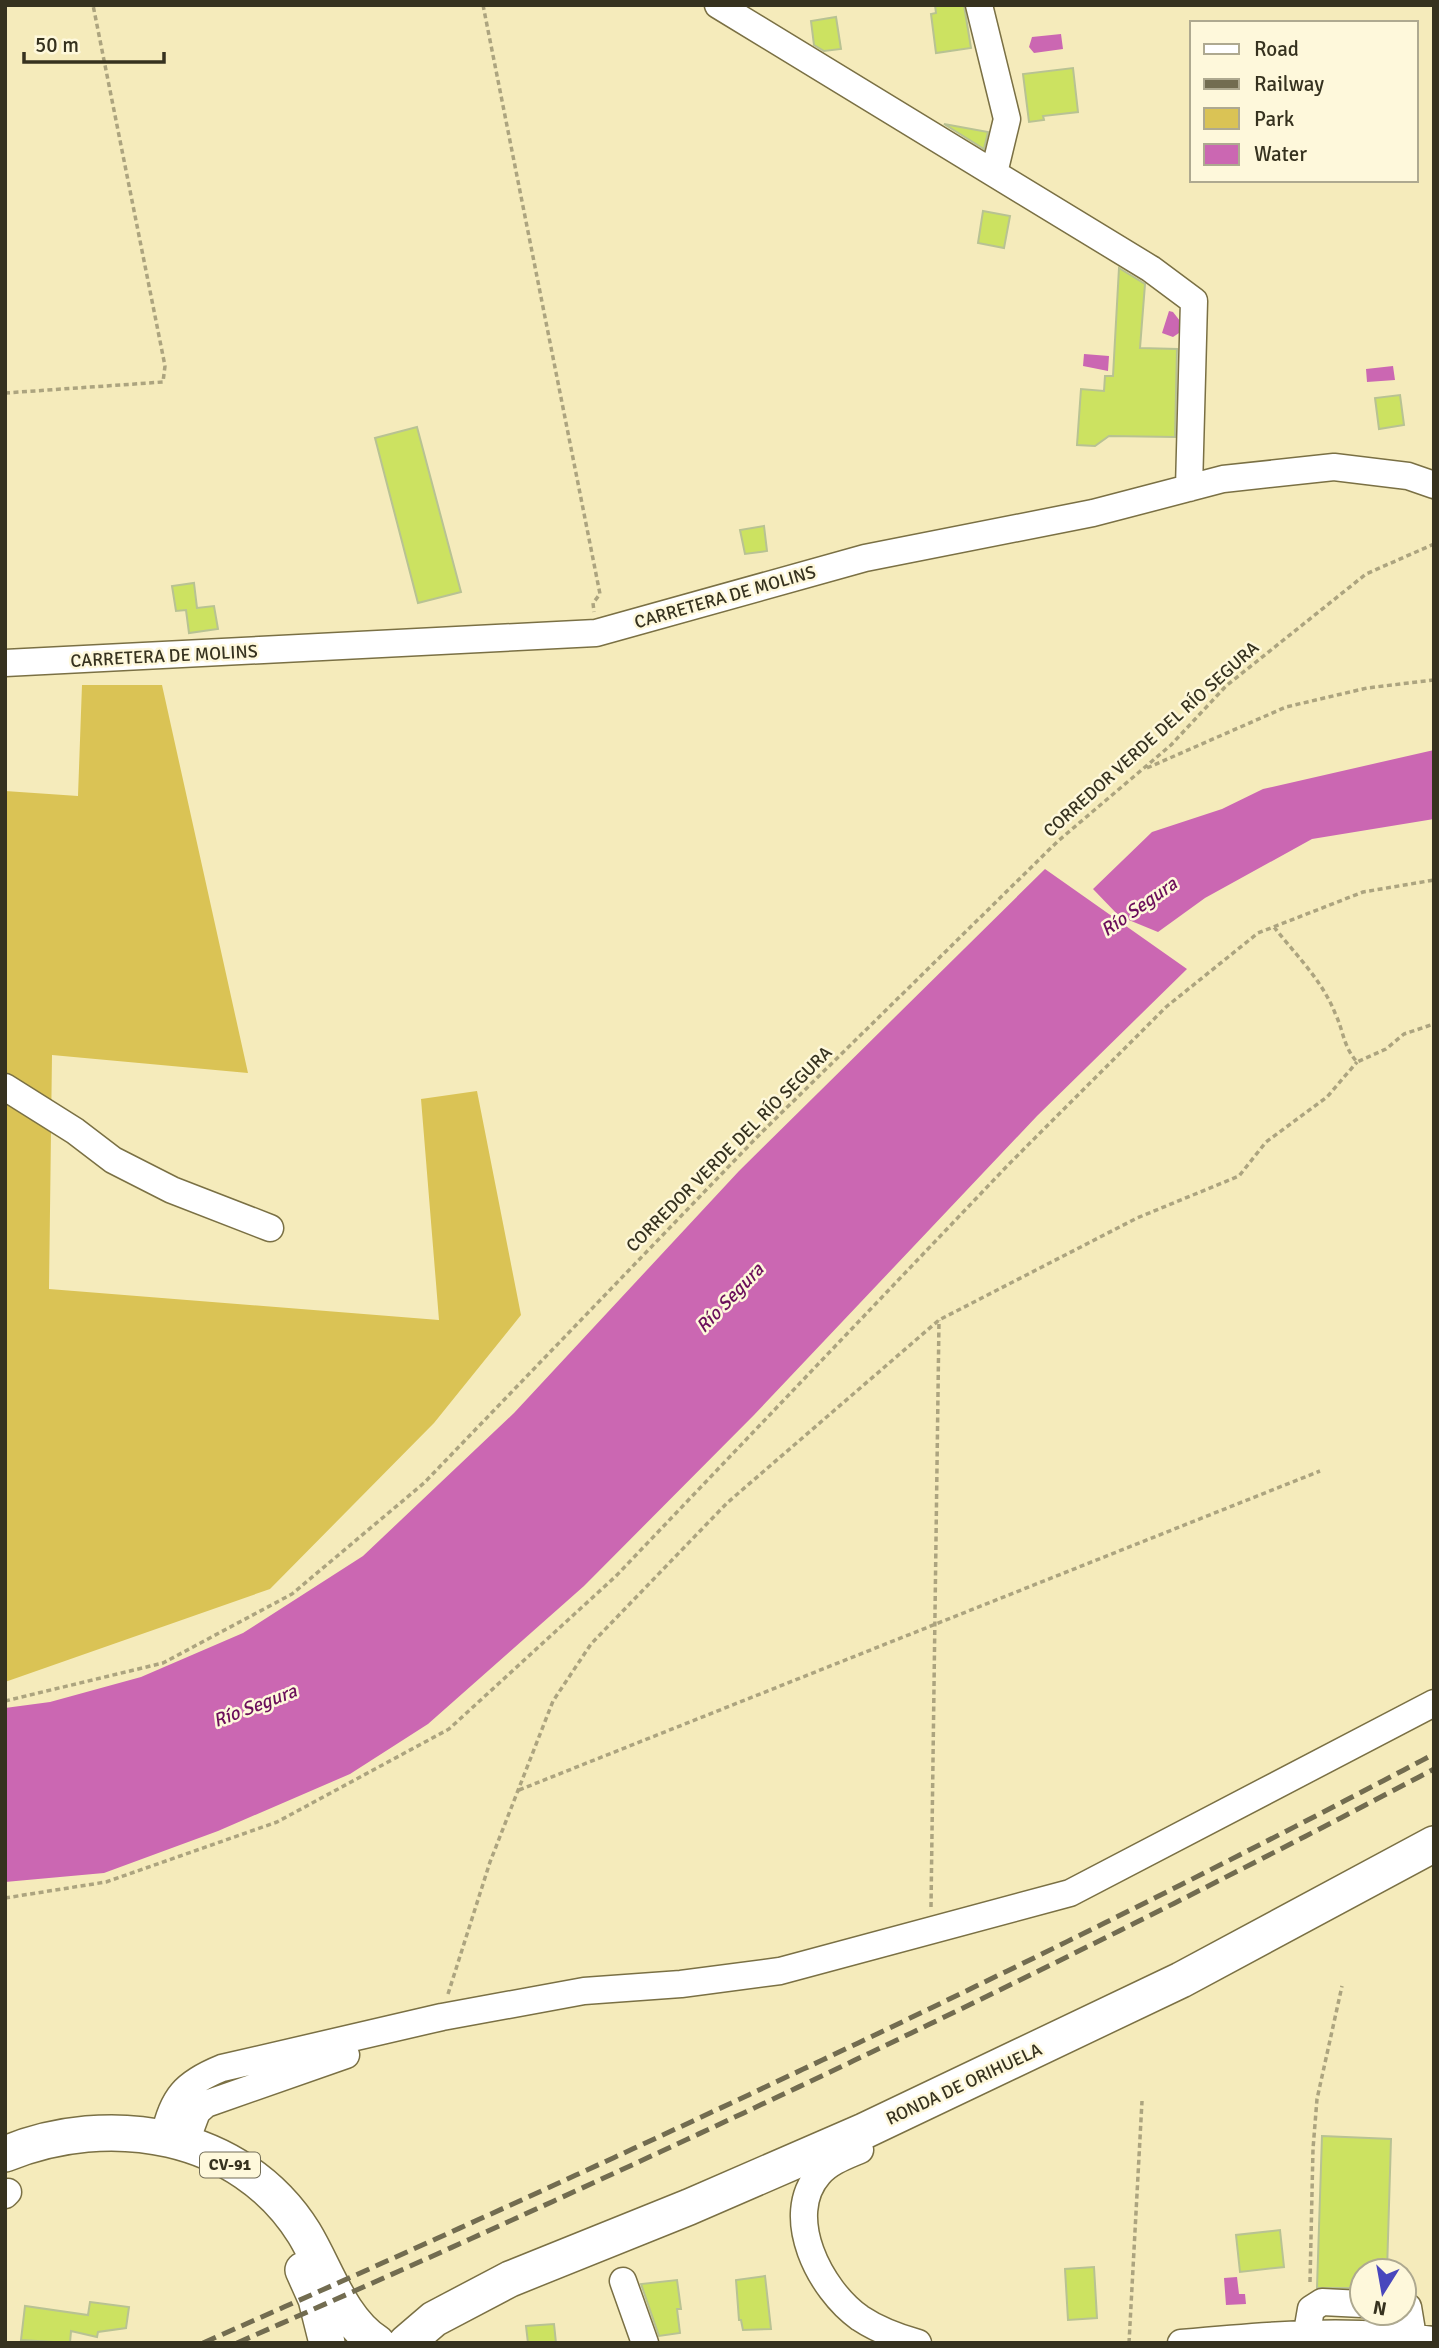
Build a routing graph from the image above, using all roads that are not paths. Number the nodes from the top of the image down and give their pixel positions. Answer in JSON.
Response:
{"nodes":[{"id":1,"x":718,"y":5,"type":"edge"},
{"id":2,"x":979,"y":5,"type":"edge"},
{"id":3,"x":994,"y":173,"type":"junction"},
{"id":4,"x":1434,"y":485,"type":"edge"},
{"id":5,"x":1189,"y":488,"type":"junction"},
{"id":6,"x":5,"y":663,"type":"edge"},
{"id":7,"x":5,"y":1087,"type":"edge"},
{"id":8,"x":270,"y":1228,"type":"dead end"},
{"id":9,"x":1434,"y":1703,"type":"edge"},
{"id":10,"x":1434,"y":1844,"type":"edge"},
{"id":11,"x":1181,"y":1980,"type":"junction"},
{"id":12,"x":178,"y":2132,"type":"junction"},
{"id":13,"x":5,"y":2154,"type":"edge"},
{"id":14,"x":6,"y":2186,"type":"edge"},
{"id":15,"x":623,"y":2281,"type":"dead end"},
{"id":16,"x":481,"y":2293,"type":"junction"},
{"id":17,"x":1348,"y":2303,"type":"edge"},
{"id":18,"x":1309,"y":2321,"type":"junction"},
{"id":19,"x":1423,"y":2338,"type":"edge"},
{"id":20,"x":327,"y":2343,"type":"edge"},
{"id":21,"x":377,"y":2343,"type":"edge"},
{"id":22,"x":406,"y":2343,"type":"edge"},
{"id":23,"x":444,"y":2343,"type":"edge"},
{"id":24,"x":645,"y":2343,"type":"edge"},
{"id":25,"x":918,"y":2343,"type":"edge"},
{"id":26,"x":1181,"y":2343,"type":"edge"}],
"edges":[{"from":1,"to":3,"type":"street"},
{"from":2,"to":3,"type":"street"},
{"from":3,"to":5,"type":"street"},
{"from":4,"to":5,"type":"street","name":"CARRETERA DE MOLINS"},
{"from":5,"to":6,"type":"street","name":"CARRETERA DE MOLINS"},
{"from":7,"to":8,"type":"street"},
{"from":9,"to":12,"type":"street"},
{"from":10,"to":11,"type":"main road","name":"RONDA DE ORIHUELA"},
{"from":11,"to":16,"type":"main road","name":"RONDA DE ORIHUELA"},
{"from":11,"to":25,"type":"street"},
{"from":12,"to":13,"type":"main road","number":"CV-91"},
{"from":12,"to":21,"type":"main road","number":"CV-91"},
{"from":14,"to":20,"type":"main road","number":"CV-91"},
{"from":15,"to":24,"type":"street"},
{"from":16,"to":22,"type":"main road","name":"RONDA DE ORIHUELA"},
{"from":16,"to":23,"type":"main road","name":"RONDA DE ORIHUELA"},
{"from":17,"to":18,"type":"street"},
{"from":18,"to":19,"type":"street"},
{"from":18,"to":26,"type":"street"}]}
